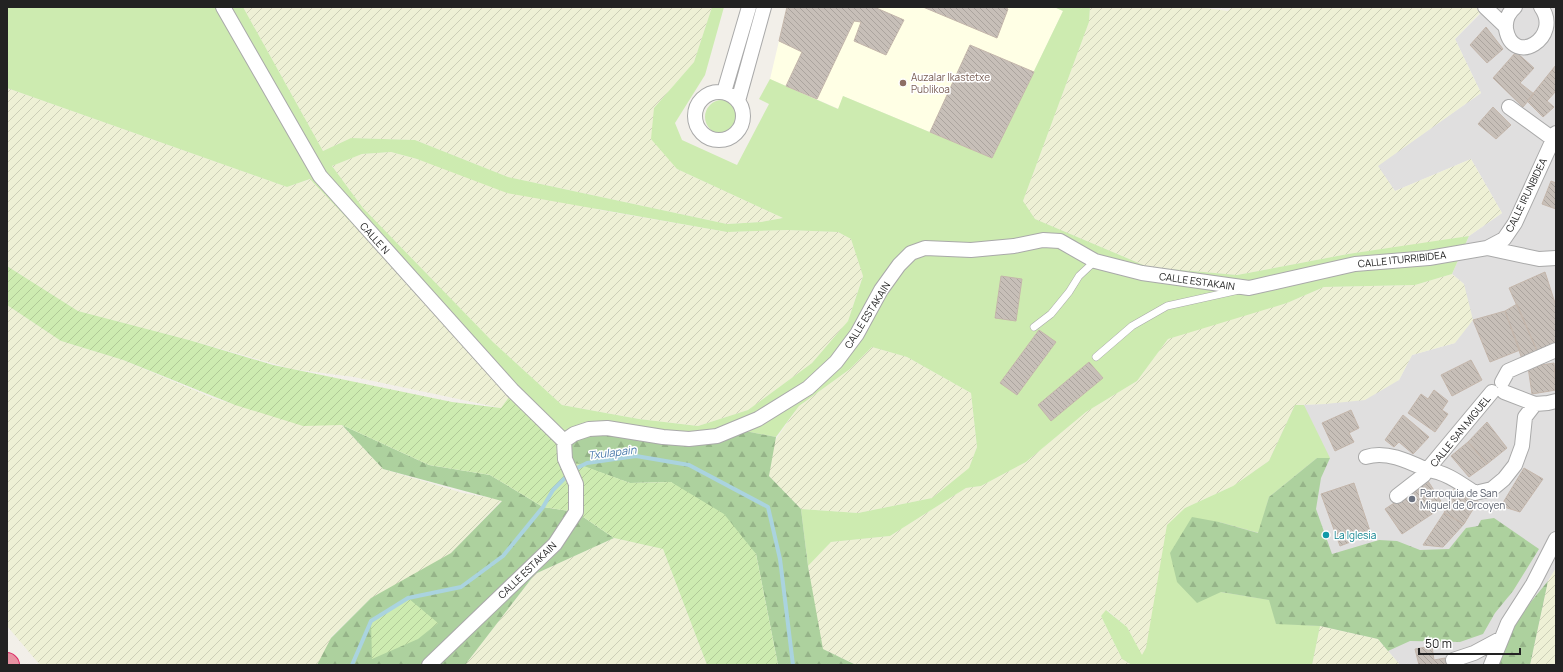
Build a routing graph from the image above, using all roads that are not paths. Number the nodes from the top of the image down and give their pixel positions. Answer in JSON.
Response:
{"nodes":[{"id":1,"x":223,"y":7,"type":"edge"},
{"id":2,"x":749,"y":7,"type":"edge"},
{"id":3,"x":764,"y":7,"type":"edge"},
{"id":4,"x":1485,"y":7,"type":"edge"},
{"id":5,"x":1516,"y":7,"type":"edge"},
{"id":6,"x":1542,"y":8,"type":"edge"},
{"id":7,"x":1506,"y":27,"type":"junction"},
{"id":8,"x":1553,"y":31,"type":"edge"},
{"id":9,"x":724,"y":92,"type":"junction"},
{"id":10,"x":738,"y":101,"type":"junction"},
{"id":11,"x":1509,"y":107,"type":"dead end"},
{"id":12,"x":1554,"y":136,"type":"edge"},
{"id":13,"x":1487,"y":248,"type":"junction"},
{"id":14,"x":1556,"y":258,"type":"edge"},
{"id":15,"x":1095,"y":261,"type":"junction"},
{"id":16,"x":1249,"y":288,"type":"junction"},
{"id":17,"x":1034,"y":327,"type":"dead end"},
{"id":18,"x":1556,"y":350,"type":"edge"},
{"id":19,"x":1096,"y":357,"type":"dead end"},
{"id":20,"x":1499,"y":388,"type":"junction"},
{"id":21,"x":1556,"y":401,"type":"edge"},
{"id":22,"x":1535,"y":404,"type":"junction"},
{"id":23,"x":564,"y":441,"type":"junction"},
{"id":24,"x":1366,"y":457,"type":"dead end"},
{"id":25,"x":1428,"y":470,"type":"junction"},
{"id":26,"x":1397,"y":496,"type":"dead end"},
{"id":27,"x":1556,"y":539,"type":"edge"},
{"id":28,"x":1502,"y":638,"type":"junction"},
{"id":29,"x":1454,"y":660,"type":"dead end"},
{"id":30,"x":429,"y":665,"type":"edge"},
{"id":31,"x":1491,"y":665,"type":"edge"}],
"edges":[{"from":1,"to":23,"type":"street","name":"CALLE N"},
{"from":2,"to":9,"type":"street"},
{"from":3,"to":10,"type":"street"},
{"from":4,"to":7,"type":"street"},
{"from":5,"to":7,"type":"street"},
{"from":6,"to":8,"type":"street"},
{"from":7,"to":8,"type":"street"},
{"from":9,"to":10,"type":"street"},
{"from":9,"to":10,"type":"street"},
{"from":11,"to":12,"type":"street"},
{"from":12,"to":13,"type":"street","name":"CALLE IRUNBIDEA"},
{"from":13,"to":14,"type":"street","name":"CALLE ITURRIBIDEA"},
{"from":13,"to":16,"type":"street","name":"CALLE ITURRIBIDEA"},
{"from":15,"to":16,"type":"street","name":"CALLE ESTAKAIN"},
{"from":15,"to":17,"type":"lane"},
{"from":15,"to":23,"type":"street","name":"CALLE ESTAKAIN"},
{"from":16,"to":19,"type":"lane"},
{"from":18,"to":20,"type":"street","name":"CALLE SAN MIGUEL"},
{"from":20,"to":22,"type":"street","name":"CALLE SAN MIGUEL"},
{"from":20,"to":25,"type":"street","name":"CALLE SAN MIGUEL"},
{"from":21,"to":22,"type":"street"},
{"from":22,"to":25,"type":"street"},
{"from":23,"to":30,"type":"street","name":"CALLE ESTAKAIN"},
{"from":24,"to":25,"type":"street"},
{"from":25,"to":26,"type":"street","name":"CALLE SAN MIGUEL"},
{"from":27,"to":28,"type":"street"},
{"from":28,"to":29,"type":"street"},
{"from":28,"to":31,"type":"street"}]}
